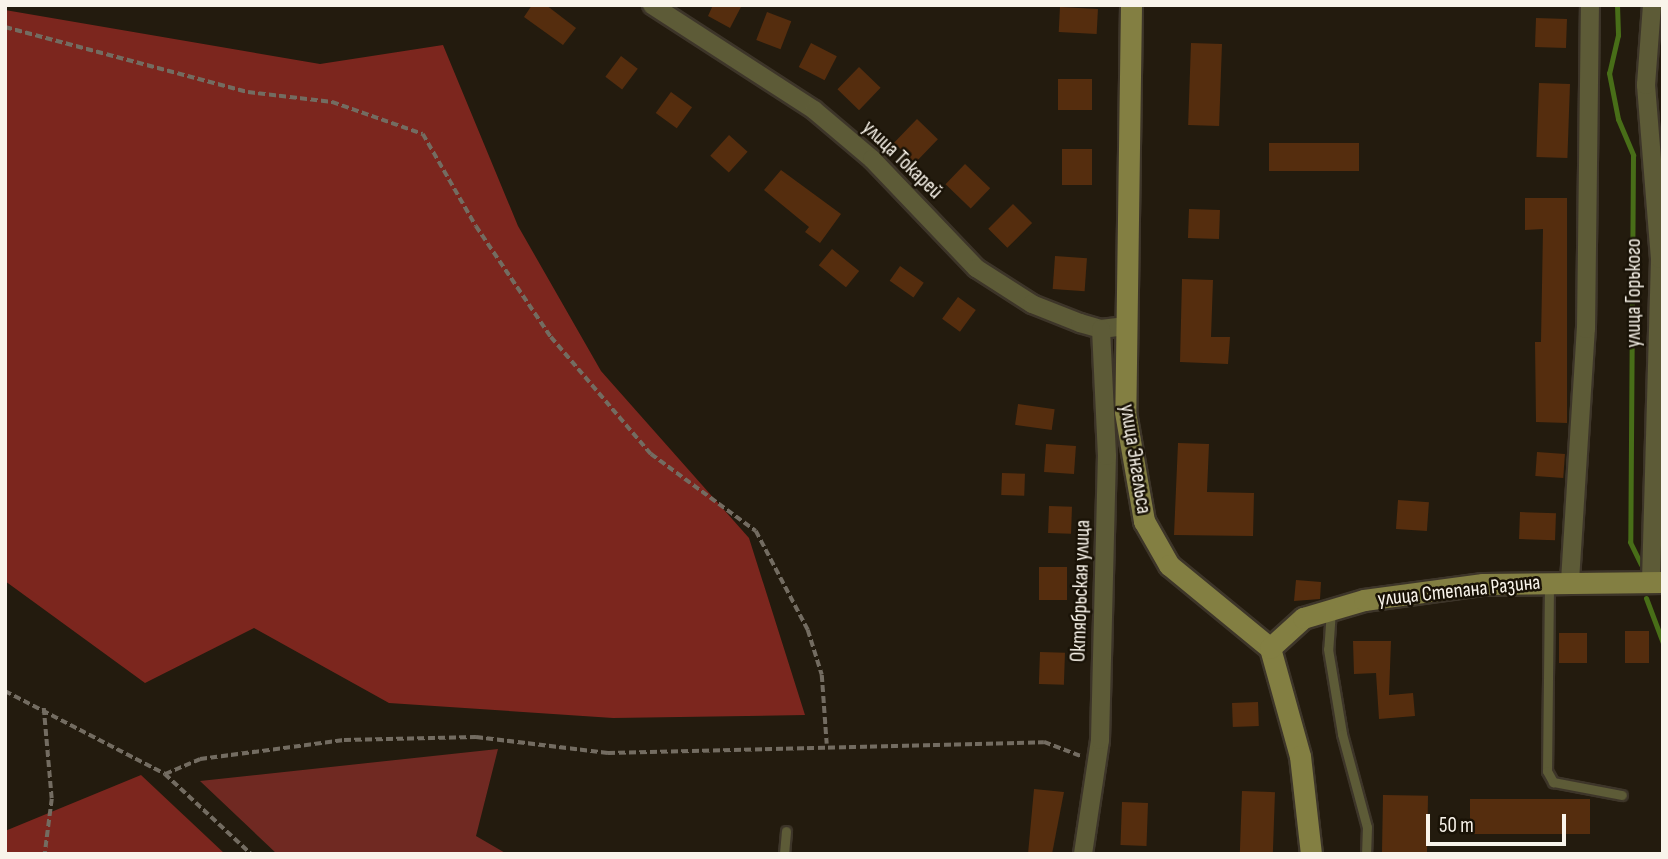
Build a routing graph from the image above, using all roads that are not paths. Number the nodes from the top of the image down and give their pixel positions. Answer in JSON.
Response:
{"nodes":[{"id":1,"x":652,"y":5,"type":"edge"},
{"id":2,"x":1131,"y":5,"type":"edge"},
{"id":3,"x":1590,"y":5,"type":"edge"},
{"id":4,"x":1652,"y":5,"type":"edge"},
{"id":5,"x":1124,"y":326,"type":"junction"},
{"id":6,"x":1101,"y":329,"type":"junction"},
{"id":7,"x":1107,"y":456,"type":"junction"},
{"id":8,"x":1133,"y":465,"type":"junction"},
{"id":9,"x":1559,"y":582,"type":"junction"},
{"id":10,"x":1657,"y":582,"type":"edge"},
{"id":11,"x":1331,"y":609,"type":"junction"},
{"id":12,"x":1270,"y":649,"type":"junction"},
{"id":13,"x":1622,"y":795,"type":"dead end"},
{"id":14,"x":786,"y":831,"type":"dead end"},
{"id":15,"x":784,"y":854,"type":"edge"},
{"id":16,"x":1083,"y":854,"type":"edge"},
{"id":17,"x":1311,"y":854,"type":"edge"},
{"id":18,"x":1366,"y":854,"type":"edge"}],
"edges":[{"from":1,"to":6,"type":"street","name":"улица Токарей"},
{"from":2,"to":5,"type":"street","name":"улица Энгельса"},
{"from":3,"to":9,"type":"street"},
{"from":4,"to":10,"type":"street","name":"улица Горького"},
{"from":5,"to":6,"type":"street","name":"улица Токарей"},
{"from":5,"to":8,"type":"street","name":"улица Энгельса"},
{"from":6,"to":7,"type":"street","name":"Октябрьская улица"},
{"from":7,"to":8,"type":"lane"},
{"from":7,"to":16,"type":"street","name":"Октябрьская улица"},
{"from":8,"to":12,"type":"street","name":"улица Энгельса"},
{"from":9,"to":10,"type":"street","name":"улица Степана Разина"},
{"from":9,"to":11,"type":"street","name":"улица Степана Разина"},
{"from":9,"to":13,"type":"lane"},
{"from":11,"to":12,"type":"street","name":"улица Степана Разина"},
{"from":11,"to":18,"type":"lane"},
{"from":12,"to":17,"type":"street"},
{"from":14,"to":15,"type":"lane"}]}
